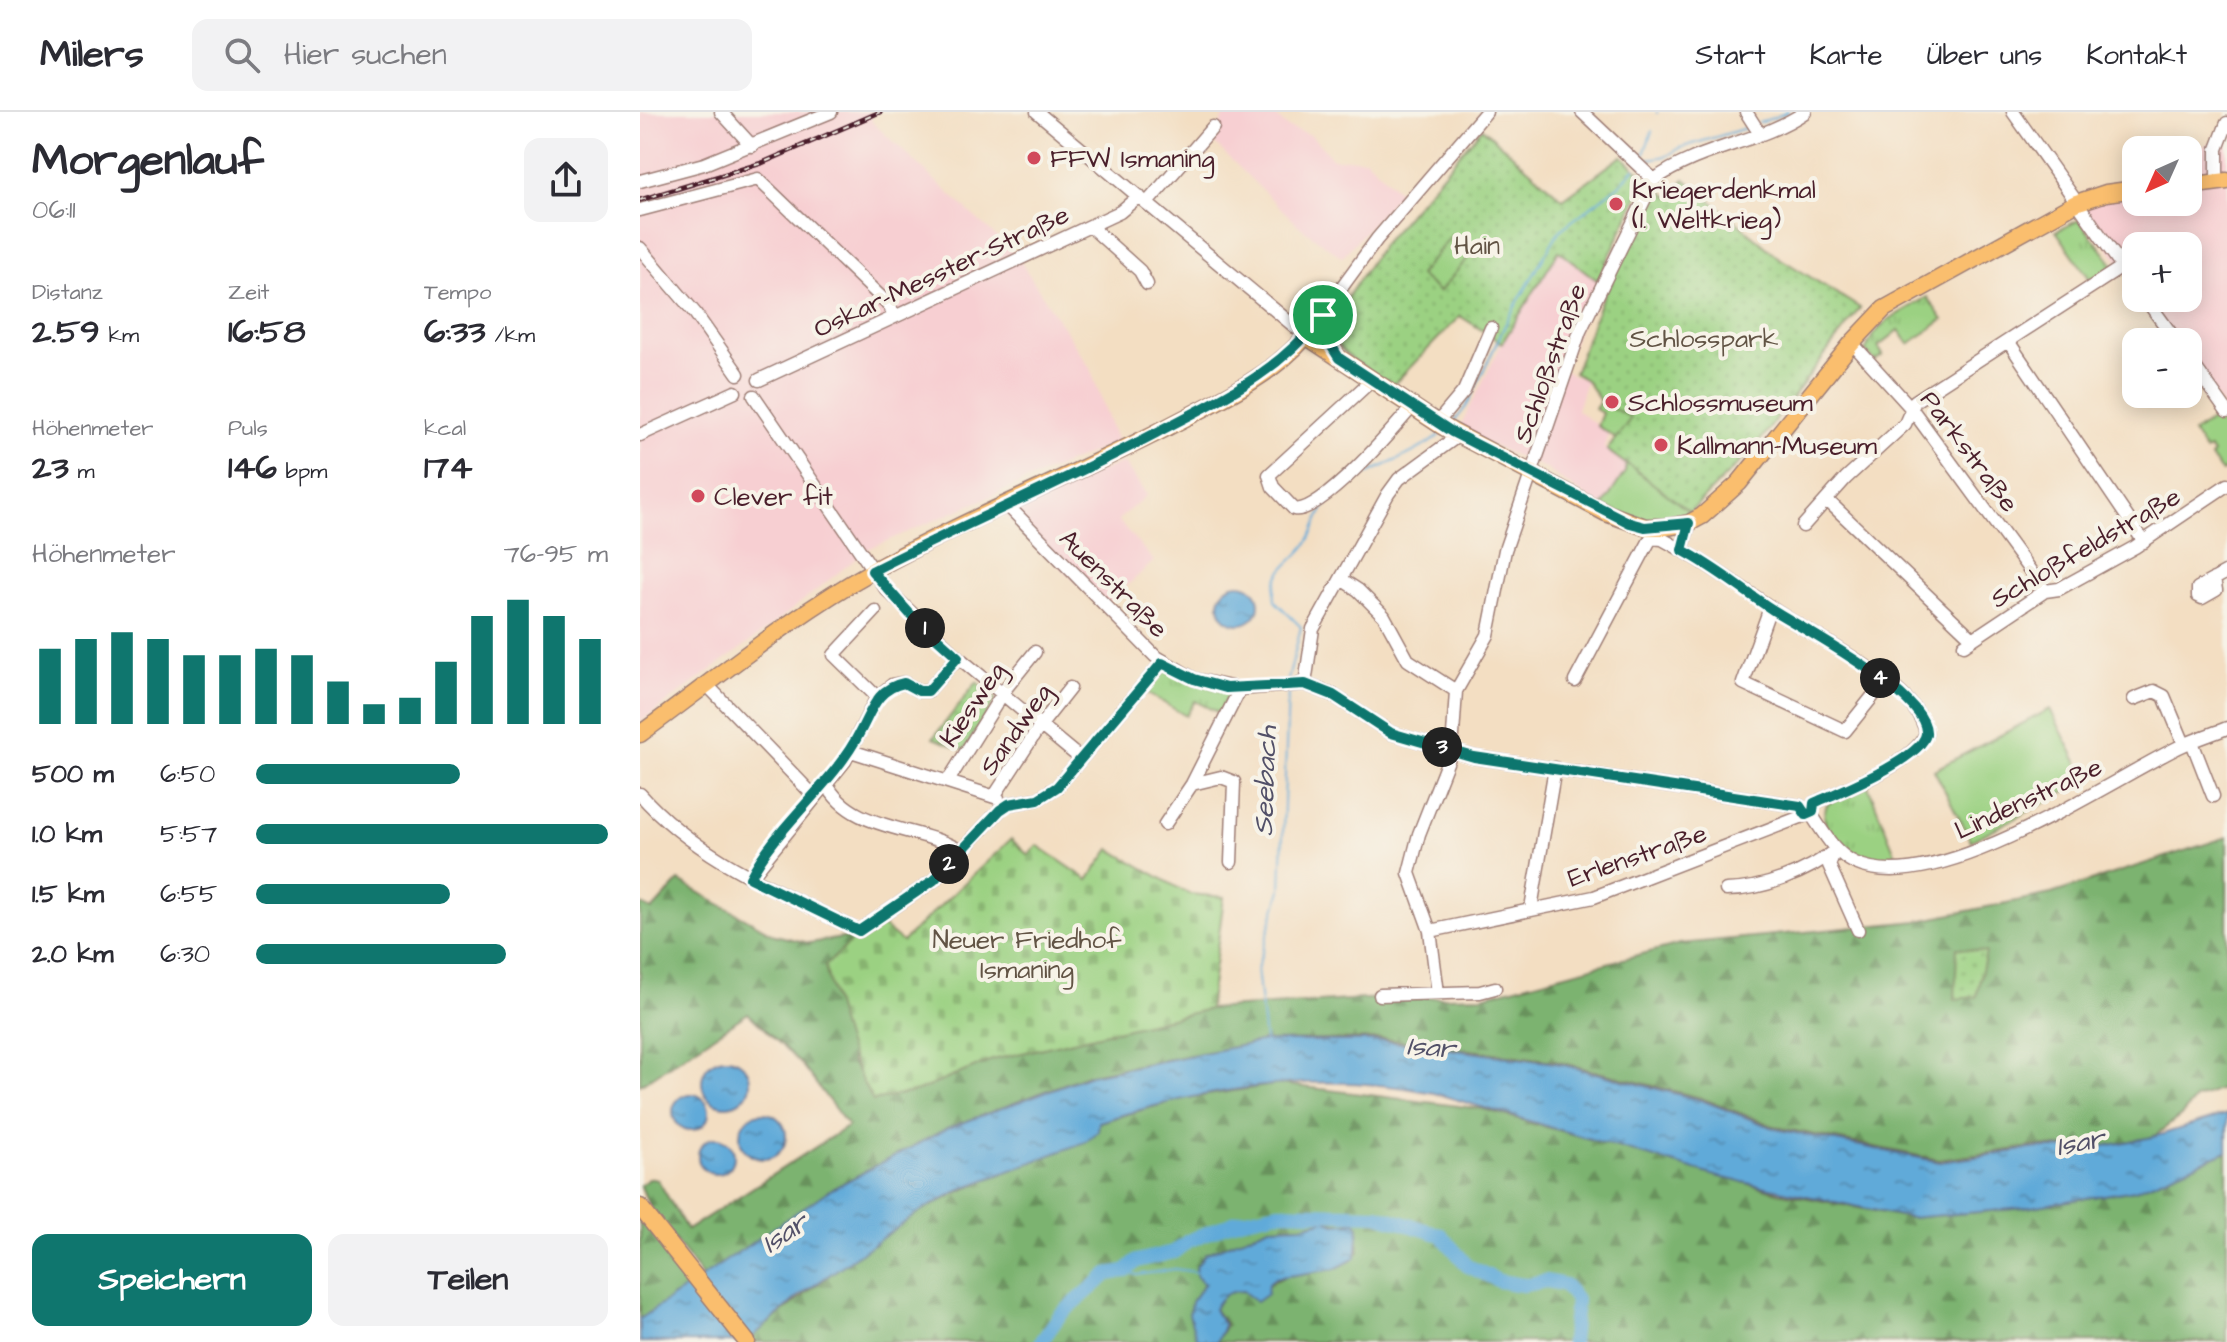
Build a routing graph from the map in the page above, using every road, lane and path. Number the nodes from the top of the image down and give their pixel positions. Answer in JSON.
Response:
{"nodes":[{"id":1,"x":721,"y":112,"type":"edge"},
{"id":2,"x":831,"y":112,"type":"edge"},
{"id":3,"x":1037,"y":112,"type":"edge"},
{"id":4,"x":1486,"y":112,"type":"edge"},
{"id":5,"x":1746,"y":112,"type":"edge"},
{"id":6,"x":1805,"y":112,"type":"edge"},
{"id":7,"x":2013,"y":112,"type":"edge"},
{"id":8,"x":1590,"y":114,"type":"edge"},
{"id":9,"x":2227,"y":123,"type":"edge"},
{"id":10,"x":1213,"y":127,"type":"dead end"},
{"id":11,"x":1758,"y":129,"type":"junction"},
{"id":12,"x":752,"y":146,"type":"junction"},
{"id":13,"x":1651,"y":177,"type":"junction"},
{"id":14,"x":640,"y":181,"type":"edge"},
{"id":15,"x":2222,"y":182,"type":"edge"},
{"id":16,"x":2202,"y":184,"type":"edge"},
{"id":17,"x":2122,"y":191,"type":"edge"},
{"id":18,"x":1143,"y":200,"type":"junction"},
{"id":19,"x":2076,"y":203,"type":"junction"},
{"id":20,"x":640,"y":210,"type":"edge"},
{"id":21,"x":1090,"y":226,"type":"junction"},
{"id":22,"x":640,"y":248,"type":"edge"},
{"id":23,"x":2122,"y":267,"type":"joint"},
{"id":24,"x":1147,"y":284,"type":"dead end"},
{"id":25,"x":1323,"y":315,"type":"junction"},
{"id":26,"x":895,"y":316,"type":"junction"},
{"id":27,"x":1491,"y":328,"type":"dead end"},
{"id":28,"x":1306,"y":336,"type":"junction"},
{"id":29,"x":2008,"y":341,"type":"junction"},
{"id":30,"x":1852,"y":343,"type":"junction"},
{"id":31,"x":1339,"y":358,"type":"junction"},
{"id":32,"x":738,"y":374,"type":"junction"},
{"id":33,"x":2202,"y":377,"type":"edge"},
{"id":34,"x":759,"y":380,"type":"junction"},
{"id":35,"x":1372,"y":380,"type":"junction"},
{"id":36,"x":735,"y":392,"type":"junction"},
{"id":37,"x":754,"y":396,"type":"junction"},
{"id":38,"x":1412,"y":407,"type":"junction"},
{"id":39,"x":1911,"y":408,"type":"junction"},
{"id":40,"x":2227,"y":412,"type":"edge"},
{"id":41,"x":1448,"y":429,"type":"junction"},
{"id":42,"x":640,"y":435,"type":"edge"},
{"id":43,"x":1532,"y":473,"type":"junction"},
{"id":44,"x":2227,"y":485,"type":"edge"},
{"id":45,"x":1827,"y":500,"type":"junction"},
{"id":46,"x":1007,"y":505,"type":"junction"},
{"id":47,"x":1689,"y":523,"type":"junction"},
{"id":48,"x":1803,"y":526,"type":"dead end"},
{"id":49,"x":1648,"y":533,"type":"junction"},
{"id":50,"x":2144,"y":542,"type":"junction"},
{"id":51,"x":1682,"y":550,"type":"junction"},
{"id":52,"x":872,"y":571,"type":"junction"},
{"id":53,"x":2227,"y":572,"type":"edge"},
{"id":54,"x":1341,"y":579,"type":"junction"},
{"id":55,"x":2214,"y":579,"type":"dead end"},
{"id":56,"x":2045,"y":591,"type":"junction"},
{"id":57,"x":1770,"y":608,"type":"junction"},
{"id":58,"x":875,"y":611,"type":"dead end"},
{"id":59,"x":1035,"y":652,"type":"dead end"},
{"id":60,"x":958,"y":657,"type":"junction"},
{"id":61,"x":1162,"y":663,"type":"junction"},
{"id":62,"x":1575,"y":681,"type":"dead end"},
{"id":63,"x":1885,"y":681,"type":"junction"},
{"id":64,"x":1305,"y":684,"type":"junction"},
{"id":65,"x":707,"y":685,"type":"junction"},
{"id":66,"x":1070,"y":688,"type":"dead end"},
{"id":67,"x":1240,"y":689,"type":"junction"},
{"id":68,"x":1456,"y":691,"type":"junction"},
{"id":69,"x":1004,"y":694,"type":"junction"},
{"id":70,"x":877,"y":697,"type":"junction"},
{"id":71,"x":2134,"y":699,"type":"dead end"},
{"id":72,"x":1040,"y":726,"type":"junction"},
{"id":73,"x":2227,"y":728,"type":"edge"},
{"id":74,"x":640,"y":734,"type":"edge"},
{"id":75,"x":2188,"y":743,"type":"junction"},
{"id":76,"x":1452,"y":750,"type":"junction"},
{"id":77,"x":851,"y":751,"type":"junction"},
{"id":78,"x":1081,"y":759,"type":"junction"},
{"id":79,"x":1555,"y":768,"type":"junction"},
{"id":80,"x":948,"y":781,"type":"junction"},
{"id":81,"x":826,"y":783,"type":"junction"},
{"id":82,"x":1192,"y":784,"type":"junction"},
{"id":83,"x":640,"y":794,"type":"edge"},
{"id":84,"x":814,"y":796,"type":"junction"},
{"id":85,"x":2213,"y":796,"type":"dead end"},
{"id":86,"x":1000,"y":802,"type":"junction"},
{"id":87,"x":1808,"y":809,"type":"junction"},
{"id":88,"x":1165,"y":824,"type":"dead end"},
{"id":89,"x":1835,"y":850,"type":"junction"},
{"id":90,"x":961,"y":851,"type":"junction"},
{"id":91,"x":1231,"y":862,"type":"dead end"},
{"id":92,"x":750,"y":878,"type":"junction"},
{"id":93,"x":1726,"y":890,"type":"dead end"},
{"id":94,"x":1531,"y":908,"type":"junction"},
{"id":95,"x":1858,"y":930,"type":"dead end"},
{"id":96,"x":1430,"y":931,"type":"junction"},
{"id":97,"x":1495,"y":988,"type":"dead end"},
{"id":98,"x":1438,"y":993,"type":"junction"},
{"id":99,"x":1380,"y":995,"type":"dead end"},
{"id":100,"x":640,"y":1207,"type":"edge"},
{"id":101,"x":747,"y":1342,"type":"edge"}],
"edges":[{"from":1,"to":12,"type":"street"},
{"from":2,"to":12,"type":"street"},
{"from":3,"to":18,"type":"street"},
{"from":4,"to":25,"type":"street"},
{"from":5,"to":11,"type":"street"},
{"from":6,"to":11,"type":"street"},
{"from":7,"to":19,"type":"street"},
{"from":8,"to":13,"type":"street"},
{"from":9,"to":15,"type":"street"},
{"from":10,"to":18,"type":"street","name":"Oskar-Messter-Straße"},
{"from":11,"to":13,"type":"street"},
{"from":12,"to":14,"type":"street"},
{"from":13,"to":43,"type":"street","name":"Schloßstraße"},
{"from":15,"to":16,"type":"main road"},
{"from":17,"to":19,"type":"main road"},
{"from":18,"to":21,"type":"street","name":"Oskar-Messter-Straße"},
{"from":18,"to":28,"type":"street"},
{"from":19,"to":23,"type":"street"},
{"from":19,"to":30,"type":"main road"},
{"from":20,"to":26,"type":"street"},
{"from":21,"to":24,"type":"street"},
{"from":21,"to":26,"type":"street","name":"Oskar-Messter-Straße"},
{"from":22,"to":32,"type":"street"},
{"from":23,"to":29,"type":"street"},
{"from":25,"to":28,"type":"street"},
{"from":25,"to":31,"type":"main road"},
{"from":26,"to":34,"type":"street","name":"Oskar-Messter-Straße"},
{"from":27,"to":41,"type":"street"},
{"from":28,"to":31,"type":"main road"},
{"from":28,"to":46,"type":"main road"},
{"from":29,"to":39,"type":"street"},
{"from":29,"to":50,"type":"street"},
{"from":30,"to":39,"type":"street","name":"Parkstraße"},
{"from":30,"to":47,"type":"main road"},
{"from":31,"to":35,"type":"main road"},
{"from":32,"to":34,"type":"street"},
{"from":32,"to":36,"type":"street"},
{"from":33,"to":40,"type":"street"},
{"from":34,"to":37,"type":"street"},
{"from":35,"to":38,"type":"main road"},
{"from":35,"to":38,"type":"street"},
{"from":36,"to":37,"type":"street"},
{"from":36,"to":42,"type":"street"},
{"from":37,"to":52,"type":"street"},
{"from":38,"to":41,"type":"main road"},
{"from":39,"to":45,"type":"street"},
{"from":39,"to":56,"type":"street","name":"Parkstraße"},
{"from":41,"to":43,"type":"main road"},
{"from":41,"to":54,"type":"street"},
{"from":43,"to":49,"type":"main road"},
{"from":43,"to":68,"type":"street","name":"Schloßstraße"},
{"from":44,"to":50,"type":"street","name":"Schloßfeldstraße"},
{"from":45,"to":48,"type":"street"},
{"from":45,"to":56,"type":"street","name":"Schloßfeldstraße"},
{"from":46,"to":52,"type":"main road"},
{"from":46,"to":61,"type":"street","name":"Auenstraße"},
{"from":47,"to":49,"type":"main road"},
{"from":47,"to":51,"type":"street"},
{"from":49,"to":51,"type":"street"},
{"from":49,"to":62,"type":"street"},
{"from":50,"to":56,"type":"street","name":"Schloßfeldstraße"},
{"from":51,"to":57,"type":"street"},
{"from":52,"to":60,"type":"street"},
{"from":52,"to":65,"type":"main road"},
{"from":53,"to":55,"type":"street"},
{"from":54,"to":64,"type":"street"},
{"from":54,"to":68,"type":"street"},
{"from":57,"to":63,"type":"street"},
{"from":57,"to":63,"type":"street"},
{"from":58,"to":70,"type":"street"},
{"from":59,"to":69,"type":"street","name":"Kiesweg"},
{"from":60,"to":69,"type":"street"},
{"from":60,"to":70,"type":"street"},
{"from":61,"to":67,"type":"street","name":"Auenstraße"},
{"from":61,"to":78,"type":"street"},
{"from":63,"to":87,"type":"street","name":"Erlenstraße"},
{"from":64,"to":67,"type":"street","name":"Auenstraße"},
{"from":64,"to":76,"type":"street"},
{"from":65,"to":74,"type":"main road"},
{"from":65,"to":84,"type":"street"},
{"from":66,"to":72,"type":"street","name":"Sandweg"},
{"from":67,"to":82,"type":"street"},
{"from":68,"to":76,"type":"street","name":"Schloßstraße"},
{"from":69,"to":72,"type":"street"},
{"from":69,"to":80,"type":"street","name":"Kiesweg"},
{"from":70,"to":77,"type":"street"},
{"from":71,"to":75,"type":"street"},
{"from":72,"to":78,"type":"street"},
{"from":72,"to":86,"type":"street","name":"Sandweg"},
{"from":73,"to":75,"type":"street","name":"Lindenstraße"},
{"from":75,"to":85,"type":"street"},
{"from":75,"to":89,"type":"street","name":"Lindenstraße"},
{"from":76,"to":79,"type":"street"},
{"from":76,"to":96,"type":"street","name":"Schloßstraße"},
{"from":77,"to":80,"type":"street"},
{"from":77,"to":81,"type":"street"},
{"from":78,"to":86,"type":"street"},
{"from":79,"to":87,"type":"street"},
{"from":79,"to":94,"type":"street"},
{"from":80,"to":86,"type":"street"},
{"from":81,"to":84,"type":"street"},
{"from":81,"to":90,"type":"street"},
{"from":82,"to":88,"type":"street"},
{"from":82,"to":91,"type":"street"},
{"from":83,"to":92,"type":"street"},
{"from":84,"to":92,"type":"street"},
{"from":86,"to":90,"type":"street","name":"Sandweg"},
{"from":87,"to":89,"type":"street"},
{"from":87,"to":94,"type":"street","name":"Erlenstraße"},
{"from":89,"to":93,"type":"street"},
{"from":89,"to":95,"type":"street"},
{"from":90,"to":92,"type":"street","name":"Sandweg"},
{"from":94,"to":96,"type":"street","name":"Erlenstraße"},
{"from":96,"to":98,"type":"street","name":"Schloßstraße"},
{"from":97,"to":98,"type":"street"},
{"from":98,"to":99,"type":"street"},
{"from":100,"to":101,"type":"main road"}]}
